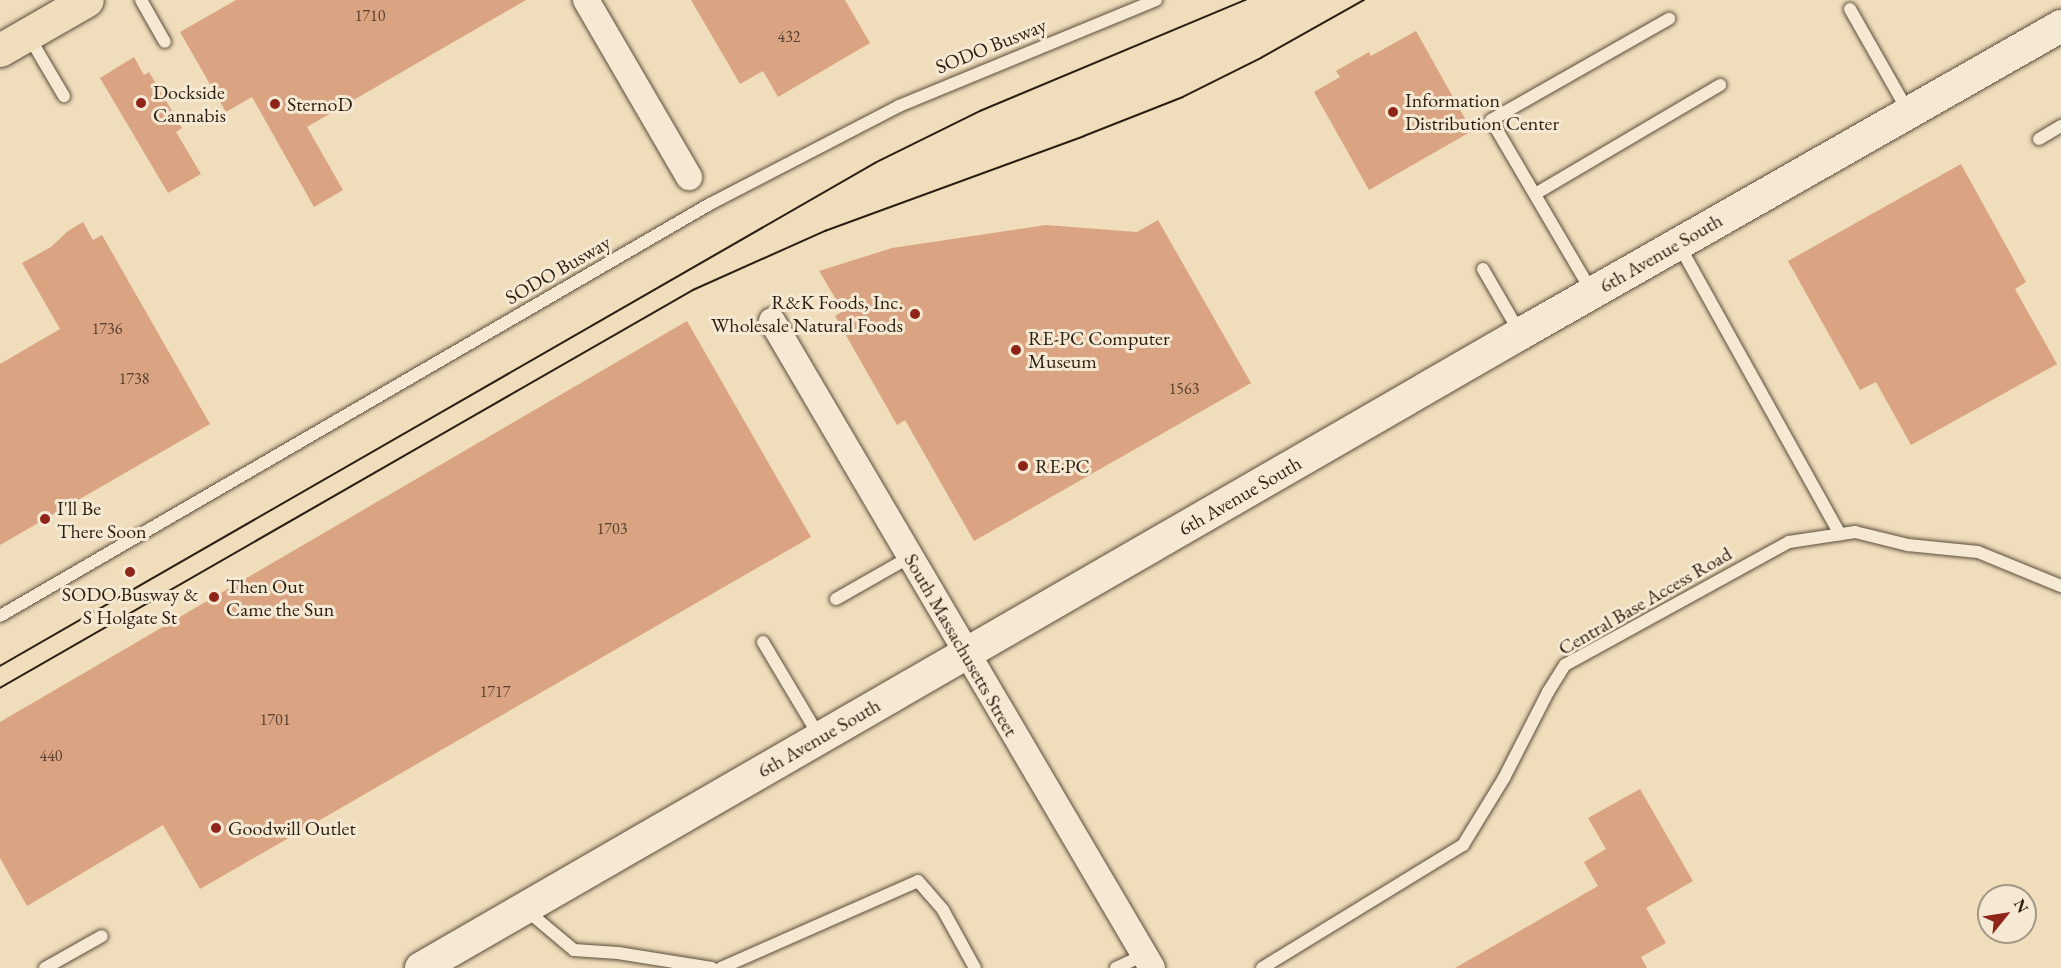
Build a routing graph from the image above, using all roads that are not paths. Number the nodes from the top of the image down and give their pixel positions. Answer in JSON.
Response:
{"nodes":[{"id":1,"x":87,"y":0,"type":"edge"},
{"id":2,"x":141,"y":0,"type":"edge"},
{"id":3,"x":586,"y":0,"type":"edge"},
{"id":4,"x":1156,"y":0,"type":"edge"},
{"id":5,"x":1850,"y":9,"type":"dead end"},
{"id":6,"x":1669,"y":19,"type":"dead end"},
{"id":7,"x":2061,"y":26,"type":"edge"},
{"id":8,"x":28,"y":34,"type":"junction"},
{"id":9,"x":165,"y":42,"type":"dead end"},
{"id":10,"x":0,"y":50,"type":"edge"},
{"id":11,"x":1720,"y":85,"type":"dead end"},
{"id":12,"x":64,"y":96,"type":"dead end"},
{"id":13,"x":1908,"y":111,"type":"junction"},
{"id":14,"x":2061,"y":126,"type":"edge"},
{"id":15,"x":2039,"y":139,"type":"dead end"},
{"id":16,"x":688,"y":177,"type":"dead end"},
{"id":17,"x":1535,"y":194,"type":"junction"},
{"id":18,"x":1678,"y":244,"type":"junction"},
{"id":19,"x":1483,"y":269,"type":"dead end"},
{"id":20,"x":1593,"y":293,"type":"junction"},
{"id":21,"x":772,"y":321,"type":"dead end"},
{"id":22,"x":1520,"y":334,"type":"junction"},
{"id":23,"x":1840,"y":534,"type":"junction"},
{"id":24,"x":910,"y":557,"type":"junction"},
{"id":25,"x":2061,"y":586,"type":"edge"},
{"id":26,"x":836,"y":599,"type":"dead end"},
{"id":27,"x":0,"y":616,"type":"edge"},
{"id":28,"x":763,"y":642,"type":"dead end"},
{"id":29,"x":967,"y":653,"type":"junction"},
{"id":30,"x":819,"y":738,"type":"junction"},
{"id":31,"x":524,"y":908,"type":"junction"},
{"id":32,"x":102,"y":936,"type":"dead end"},
{"id":33,"x":1148,"y":962,"type":"edge"},
{"id":34,"x":45,"y":968,"type":"edge"},
{"id":35,"x":421,"y":968,"type":"edge"},
{"id":36,"x":712,"y":968,"type":"edge"},
{"id":37,"x":721,"y":968,"type":"edge"},
{"id":38,"x":975,"y":968,"type":"edge"},
{"id":39,"x":1116,"y":968,"type":"edge"},
{"id":40,"x":1262,"y":968,"type":"edge"}],
"edges":[{"from":1,"to":8,"type":"main road"},
{"from":2,"to":9,"type":"lane"},
{"from":3,"to":16,"type":"street"},
{"from":4,"to":27,"type":"lane","name":"SODO Busway"},
{"from":5,"to":13,"type":"lane"},
{"from":6,"to":17,"type":"lane"},
{"from":7,"to":13,"type":"street","name":"6th Avenue South"},
{"from":8,"to":10,"type":"main road"},
{"from":8,"to":12,"type":"lane"},
{"from":11,"to":17,"type":"lane"},
{"from":13,"to":18,"type":"street","name":"6th Avenue South"},
{"from":14,"to":15,"type":"lane"},
{"from":17,"to":20,"type":"lane"},
{"from":18,"to":20,"type":"street","name":"6th Avenue South"},
{"from":18,"to":23,"type":"lane"},
{"from":19,"to":22,"type":"lane"},
{"from":20,"to":22,"type":"street","name":"6th Avenue South"},
{"from":21,"to":24,"type":"street","name":"South Massachusetts Street"},
{"from":22,"to":29,"type":"street","name":"6th Avenue South"},
{"from":23,"to":25,"type":"lane","name":"Central Base Access Road"},
{"from":23,"to":40,"type":"lane","name":"Central Base Access Road"},
{"from":24,"to":26,"type":"lane"},
{"from":24,"to":29,"type":"street","name":"South Massachusetts Street"},
{"from":28,"to":30,"type":"lane"},
{"from":29,"to":30,"type":"street","name":"6th Avenue South"},
{"from":29,"to":33,"type":"street","name":"South Massachusetts Street"},
{"from":30,"to":31,"type":"street","name":"6th Avenue South"},
{"from":31,"to":35,"type":"street","name":"6th Avenue South"},
{"from":31,"to":36,"type":"lane"},
{"from":32,"to":34,"type":"lane"},
{"from":33,"to":39,"type":"lane"},
{"from":37,"to":38,"type":"lane"}]}
